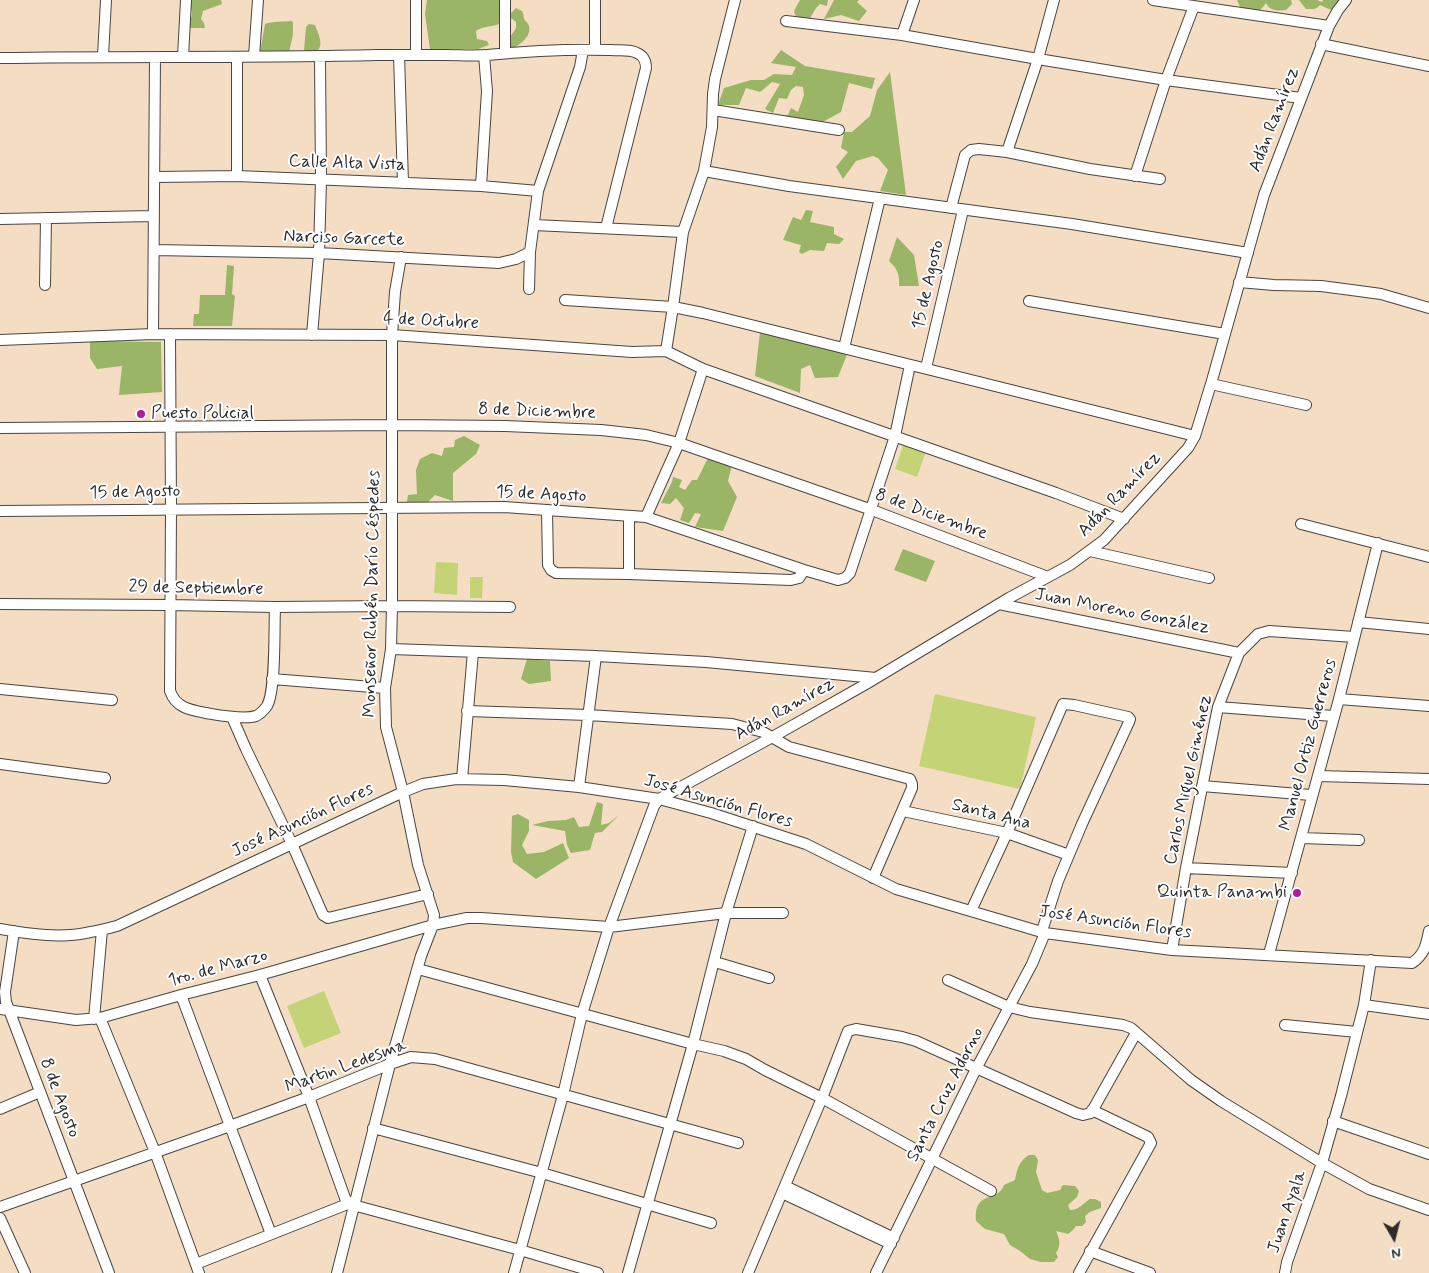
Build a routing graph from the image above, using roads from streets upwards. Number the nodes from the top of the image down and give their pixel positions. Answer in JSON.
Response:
{"nodes":[{"id":1,"x":106,"y":0,"type":"edge"},
{"id":2,"x":186,"y":0,"type":"edge"},
{"id":3,"x":258,"y":0,"type":"edge"},
{"id":4,"x":416,"y":0,"type":"edge"},
{"id":5,"x":505,"y":0,"type":"edge"},
{"id":6,"x":595,"y":0,"type":"edge"},
{"id":7,"x":735,"y":0,"type":"edge"},
{"id":8,"x":914,"y":0,"type":"edge"},
{"id":9,"x":1054,"y":0,"type":"edge"},
{"id":10,"x":1153,"y":0,"type":"edge"},
{"id":11,"x":1346,"y":0,"type":"edge"},
{"id":12,"x":1194,"y":6,"type":"junction"},
{"id":13,"x":786,"y":21,"type":"dead end"},
{"id":14,"x":1329,"y":26,"type":"junction"},
{"id":15,"x":902,"y":35,"type":"junction"},
{"id":16,"x":1321,"y":44,"type":"junction"},
{"id":17,"x":583,"y":50,"type":"junction"},
{"id":18,"x":595,"y":50,"type":"junction"},
{"id":19,"x":505,"y":53,"type":"junction"},
{"id":20,"x":416,"y":54,"type":"junction"},
{"id":21,"x":399,"y":55,"type":"junction"},
{"id":22,"x":484,"y":55,"type":"junction"},
{"id":23,"x":103,"y":56,"type":"junction"},
{"id":24,"x":254,"y":56,"type":"junction"},
{"id":25,"x":183,"y":57,"type":"junction"},
{"id":26,"x":237,"y":57,"type":"junction"},
{"id":27,"x":320,"y":57,"type":"junction"},
{"id":28,"x":0,"y":58,"type":"edge"},
{"id":29,"x":155,"y":58,"type":"junction"},
{"id":30,"x":1038,"y":59,"type":"junction"},
{"id":31,"x":1429,"y":66,"type":"edge"},
{"id":32,"x":1166,"y":80,"type":"junction"},
{"id":33,"x":1301,"y":98,"type":"junction"},
{"id":34,"x":713,"y":110,"type":"junction"},
{"id":35,"x":839,"y":130,"type":"dead end"},
{"id":36,"x":1007,"y":152,"type":"junction"},
{"id":37,"x":704,"y":171,"type":"junction"},
{"id":38,"x":237,"y":176,"type":"junction"},
{"id":39,"x":1134,"y":176,"type":"junction"},
{"id":40,"x":155,"y":177,"type":"junction"},
{"id":41,"x":1160,"y":179,"type":"dead end"},
{"id":42,"x":321,"y":180,"type":"junction"},
{"id":43,"x":403,"y":183,"type":"junction"},
{"id":44,"x":482,"y":186,"type":"junction"},
{"id":45,"x":538,"y":191,"type":"junction"},
{"id":46,"x":880,"y":198,"type":"junction"},
{"id":47,"x":951,"y":208,"type":"junction"},
{"id":48,"x":963,"y":210,"type":"junction"},
{"id":49,"x":153,"y":216,"type":"junction"},
{"id":50,"x":46,"y":218,"type":"junction"},
{"id":51,"x":0,"y":219,"type":"edge"},
{"id":52,"x":534,"y":225,"type":"junction"},
{"id":53,"x":606,"y":228,"type":"junction"},
{"id":54,"x":683,"y":232,"type":"junction"},
{"id":55,"x":154,"y":250,"type":"junction"},
{"id":56,"x":530,"y":252,"type":"junction"},
{"id":57,"x":319,"y":253,"type":"junction"},
{"id":58,"x":1248,"y":253,"type":"junction"},
{"id":59,"x":401,"y":257,"type":"junction"},
{"id":60,"x":1240,"y":282,"type":"junction"},
{"id":61,"x":46,"y":285,"type":"dead end"},
{"id":62,"x":528,"y":289,"type":"dead end"},
{"id":63,"x":565,"y":300,"type":"dead end"},
{"id":64,"x":1029,"y":301,"type":"dead end"},
{"id":65,"x":673,"y":308,"type":"junction"},
{"id":66,"x":1429,"y":308,"type":"edge"},
{"id":67,"x":153,"y":334,"type":"junction"},
{"id":68,"x":170,"y":334,"type":"junction"},
{"id":69,"x":1225,"y":334,"type":"junction"},
{"id":70,"x":312,"y":335,"type":"junction"},
{"id":71,"x":392,"y":335,"type":"junction"},
{"id":72,"x":0,"y":340,"type":"edge"},
{"id":73,"x":844,"y":348,"type":"junction"},
{"id":74,"x":666,"y":351,"type":"junction"},
{"id":75,"x":910,"y":365,"type":"junction"},
{"id":76,"x":703,"y":368,"type":"junction"},
{"id":77,"x":926,"y":368,"type":"junction"},
{"id":78,"x":1211,"y":384,"type":"junction"},
{"id":79,"x":1306,"y":404,"type":"dead end"},
{"id":80,"x":393,"y":425,"type":"junction"},
{"id":81,"x":171,"y":426,"type":"junction"},
{"id":82,"x":0,"y":428,"type":"edge"},
{"id":83,"x":895,"y":436,"type":"junction"},
{"id":84,"x":1195,"y":436,"type":"junction"},
{"id":85,"x":679,"y":442,"type":"junction"},
{"id":86,"x":393,"y":508,"type":"junction"},
{"id":87,"x":171,"y":509,"type":"junction"},
{"id":88,"x":0,"y":510,"type":"edge"},
{"id":89,"x":872,"y":510,"type":"junction"},
{"id":90,"x":547,"y":511,"type":"junction"},
{"id":91,"x":629,"y":516,"type":"junction"},
{"id":92,"x":646,"y":517,"type":"junction"},
{"id":93,"x":1124,"y":519,"type":"junction"},
{"id":94,"x":1301,"y":524,"type":"dead end"},
{"id":95,"x":1378,"y":543,"type":"junction"},
{"id":96,"x":1090,"y":551,"type":"junction"},
{"id":97,"x":1429,"y":557,"type":"edge"},
{"id":98,"x":804,"y":570,"type":"junction"},
{"id":99,"x":629,"y":574,"type":"junction"},
{"id":100,"x":1048,"y":577,"type":"junction"},
{"id":101,"x":1209,"y":578,"type":"dead end"},
{"id":102,"x":0,"y":604,"type":"edge"},
{"id":103,"x":999,"y":604,"type":"junction"},
{"id":104,"x":169,"y":605,"type":"junction"},
{"id":105,"x":392,"y":606,"type":"junction"},
{"id":106,"x":275,"y":607,"type":"junction"},
{"id":107,"x":510,"y":607,"type":"dead end"},
{"id":108,"x":1358,"y":622,"type":"junction"},
{"id":109,"x":1429,"y":629,"type":"edge"},
{"id":110,"x":1354,"y":637,"type":"junction"},
{"id":111,"x":390,"y":649,"type":"junction"},
{"id":112,"x":473,"y":652,"type":"junction"},
{"id":113,"x":1239,"y":653,"type":"junction"},
{"id":114,"x":596,"y":656,"type":"junction"},
{"id":115,"x":876,"y":678,"type":"junction"},
{"id":116,"x":272,"y":679,"type":"junction"},
{"id":117,"x":385,"y":688,"type":"junction"},
{"id":118,"x":0,"y":689,"type":"edge"},
{"id":119,"x":1339,"y":699,"type":"junction"},
{"id":120,"x":112,"y":700,"type":"dead end"},
{"id":121,"x":1429,"y":706,"type":"edge"},
{"id":122,"x":1218,"y":707,"type":"junction"},
{"id":123,"x":468,"y":711,"type":"junction"},
{"id":124,"x":588,"y":715,"type":"junction"},
{"id":125,"x":1333,"y":716,"type":"junction"},
{"id":126,"x":232,"y":717,"type":"junction"},
{"id":127,"x":773,"y":737,"type":"junction"},
{"id":128,"x":0,"y":764,"type":"edge"},
{"id":129,"x":1318,"y":776,"type":"junction"},
{"id":130,"x":105,"y":778,"type":"dead end"},
{"id":131,"x":462,"y":779,"type":"junction"},
{"id":132,"x":1429,"y":779,"type":"edge"},
{"id":133,"x":1202,"y":786,"type":"junction"},
{"id":134,"x":579,"y":787,"type":"junction"},
{"id":135,"x":403,"y":792,"type":"junction"},
{"id":136,"x":1311,"y":796,"type":"junction"},
{"id":137,"x":659,"y":798,"type":"junction"},
{"id":138,"x":903,"y":810,"type":"junction"},
{"id":139,"x":753,"y":826,"type":"junction"},
{"id":140,"x":1007,"y":833,"type":"junction"},
{"id":141,"x":1301,"y":838,"type":"junction"},
{"id":142,"x":1359,"y":840,"type":"dead end"},
{"id":143,"x":292,"y":844,"type":"junction"},
{"id":144,"x":1069,"y":855,"type":"junction"},
{"id":145,"x":1186,"y":868,"type":"junction"},
{"id":146,"x":1292,"y":873,"type":"junction"},
{"id":147,"x":873,"y":878,"type":"junction"},
{"id":148,"x":428,"y":894,"type":"junction"},
{"id":149,"x":971,"y":911,"type":"junction"},
{"id":150,"x":783,"y":913,"type":"dead end"},
{"id":151,"x":726,"y":914,"type":"junction"},
{"id":152,"x":433,"y":925,"type":"junction"},
{"id":153,"x":609,"y":926,"type":"junction"},
{"id":154,"x":0,"y":929,"type":"edge"},
{"id":155,"x":102,"y":930,"type":"junction"},
{"id":156,"x":14,"y":931,"type":"junction"},
{"id":157,"x":1429,"y":931,"type":"edge"},
{"id":158,"x":1044,"y":932,"type":"junction"},
{"id":159,"x":1172,"y":950,"type":"junction"},
{"id":160,"x":1268,"y":954,"type":"junction"},
{"id":161,"x":1371,"y":960,"type":"junction"},
{"id":162,"x":715,"y":962,"type":"junction"},
{"id":163,"x":418,"y":969,"type":"junction"},
{"id":164,"x":260,"y":975,"type":"junction"},
{"id":165,"x":769,"y":978,"type":"dead end"},
{"id":166,"x":948,"y":980,"type":"dead end"},
{"id":167,"x":182,"y":995,"type":"junction"},
{"id":168,"x":1364,"y":1005,"type":"junction"},
{"id":169,"x":1009,"y":1007,"type":"junction"},
{"id":170,"x":4,"y":1009,"type":"edge"},
{"id":171,"x":582,"y":1014,"type":"junction"},
{"id":172,"x":1429,"y":1014,"type":"edge"},
{"id":173,"x":97,"y":1018,"type":"junction"},
{"id":174,"x":1285,"y":1025,"type":"dead end"},
{"id":175,"x":1357,"y":1032,"type":"junction"},
{"id":176,"x":1136,"y":1033,"type":"junction"},
{"id":177,"x":693,"y":1044,"type":"junction"},
{"id":178,"x":390,"y":1064,"type":"junction"},
{"id":179,"x":976,"y":1069,"type":"junction"},
{"id":180,"x":40,"y":1092,"type":"junction"},
{"id":181,"x":563,"y":1095,"type":"junction"},
{"id":182,"x":309,"y":1097,"type":"junction"},
{"id":183,"x":822,"y":1098,"type":"junction"},
{"id":184,"x":0,"y":1109,"type":"edge"},
{"id":185,"x":1092,"y":1110,"type":"junction"},
{"id":186,"x":1333,"y":1121,"type":"junction"},
{"id":187,"x":671,"y":1124,"type":"junction"},
{"id":188,"x":230,"y":1126,"type":"junction"},
{"id":189,"x":373,"y":1128,"type":"junction"},
{"id":190,"x":738,"y":1143,"type":"dead end"},
{"id":191,"x":155,"y":1152,"type":"junction"},
{"id":192,"x":1429,"y":1154,"type":"edge"},
{"id":193,"x":932,"y":1159,"type":"junction"},
{"id":194,"x":1322,"y":1162,"type":"junction"},
{"id":195,"x":542,"y":1173,"type":"junction"},
{"id":196,"x":73,"y":1181,"type":"junction"},
{"id":197,"x":783,"y":1190,"type":"junction"},
{"id":198,"x":990,"y":1191,"type":"dead end"},
{"id":199,"x":352,"y":1204,"type":"junction"},
{"id":200,"x":648,"y":1204,"type":"junction"},
{"id":201,"x":0,"y":1207,"type":"edge"},
{"id":202,"x":1429,"y":1210,"type":"edge"},
{"id":203,"x":0,"y":1218,"type":"edge"},
{"id":204,"x":711,"y":1223,"type":"dead end"},
{"id":205,"x":272,"y":1234,"type":"junction"},
{"id":206,"x":892,"y":1241,"type":"junction"},
{"id":207,"x":520,"y":1250,"type":"junction"},
{"id":208,"x":1090,"y":1251,"type":"junction"},
{"id":209,"x":198,"y":1268,"type":"edge"},
{"id":210,"x":25,"y":1273,"type":"edge"},
{"id":211,"x":109,"y":1273,"type":"edge"},
{"id":212,"x":337,"y":1273,"type":"edge"},
{"id":213,"x":514,"y":1273,"type":"edge"},
{"id":214,"x":598,"y":1273,"type":"edge"},
{"id":215,"x":628,"y":1273,"type":"edge"},
{"id":216,"x":748,"y":1273,"type":"edge"},
{"id":217,"x":876,"y":1273,"type":"edge"},
{"id":218,"x":1079,"y":1273,"type":"edge"},
{"id":219,"x":1150,"y":1273,"type":"edge"},
{"id":220,"x":1285,"y":1273,"type":"edge"}],
"edges":[{"from":1,"to":23,"type":"street"},
{"from":2,"to":25,"type":"street"},
{"from":3,"to":24,"type":"street"},
{"from":4,"to":20,"type":"street"},
{"from":5,"to":19,"type":"street"},
{"from":6,"to":18,"type":"street"},
{"from":7,"to":34,"type":"street"},
{"from":8,"to":15,"type":"street"},
{"from":9,"to":30,"type":"street"},
{"from":10,"to":12,"type":"street"},
{"from":11,"to":14,"type":"street","name":"Adán Ramírez"},
{"from":12,"to":14,"type":"street"},
{"from":12,"to":32,"type":"street"},
{"from":13,"to":15,"type":"street"},
{"from":14,"to":16,"type":"street","name":"Adán Ramírez"},
{"from":15,"to":30,"type":"street"},
{"from":16,"to":31,"type":"street"},
{"from":16,"to":33,"type":"street","name":"Adán Ramírez"},
{"from":17,"to":18,"type":"street"},
{"from":17,"to":19,"type":"street"},
{"from":17,"to":45,"type":"street"},
{"from":18,"to":53,"type":"street"},
{"from":19,"to":22,"type":"street"},
{"from":20,"to":21,"type":"street"},
{"from":20,"to":22,"type":"street"},
{"from":21,"to":27,"type":"street"},
{"from":21,"to":43,"type":"street"},
{"from":22,"to":44,"type":"street"},
{"from":23,"to":28,"type":"street"},
{"from":23,"to":29,"type":"street"},
{"from":24,"to":26,"type":"street"},
{"from":24,"to":27,"type":"street"},
{"from":25,"to":26,"type":"street"},
{"from":25,"to":29,"type":"street"},
{"from":26,"to":38,"type":"street"},
{"from":27,"to":42,"type":"street"},
{"from":29,"to":40,"type":"street"},
{"from":30,"to":32,"type":"street"},
{"from":30,"to":36,"type":"street"},
{"from":32,"to":33,"type":"street"},
{"from":32,"to":39,"type":"street"},
{"from":33,"to":58,"type":"street","name":"Adán Ramírez"},
{"from":34,"to":35,"type":"street"},
{"from":34,"to":37,"type":"street"},
{"from":36,"to":39,"type":"street"},
{"from":36,"to":47,"type":"street"},
{"from":37,"to":46,"type":"street"},
{"from":37,"to":54,"type":"street"},
{"from":38,"to":40,"type":"street","name":"Calle Alta Vista"},
{"from":38,"to":42,"type":"street","name":"Calle Alta Vista"},
{"from":39,"to":41,"type":"street"},
{"from":40,"to":49,"type":"street"},
{"from":42,"to":43,"type":"street","name":"Calle Alta Vista"},
{"from":42,"to":57,"type":"street"},
{"from":43,"to":44,"type":"street","name":"Calle Alta Vista"},
{"from":44,"to":45,"type":"street","name":"Calle Alta Vista"},
{"from":45,"to":52,"type":"street"},
{"from":46,"to":47,"type":"street"},
{"from":46,"to":73,"type":"street"},
{"from":47,"to":48,"type":"street"},
{"from":48,"to":58,"type":"street"},
{"from":48,"to":77,"type":"street","name":"15 de Agosto"},
{"from":49,"to":50,"type":"street"},
{"from":49,"to":55,"type":"street"},
{"from":50,"to":51,"type":"street"},
{"from":50,"to":61,"type":"street"},
{"from":52,"to":53,"type":"street"},
{"from":52,"to":56,"type":"street"},
{"from":53,"to":54,"type":"street"},
{"from":54,"to":65,"type":"street"},
{"from":55,"to":57,"type":"street","name":"Narciso Garcete"},
{"from":55,"to":67,"type":"street"},
{"from":56,"to":59,"type":"street","name":"Narciso Garcete"},
{"from":56,"to":62,"type":"street"},
{"from":57,"to":59,"type":"street","name":"Narciso Garcete"},
{"from":57,"to":70,"type":"street"},
{"from":58,"to":60,"type":"street","name":"Adán Ramírez"},
{"from":59,"to":71,"type":"street","name":"Monseñor Rubén Darío Céspedes"},
{"from":60,"to":66,"type":"street"},
{"from":60,"to":69,"type":"street","name":"Adán Ramírez"},
{"from":63,"to":65,"type":"street"},
{"from":64,"to":69,"type":"street"},
{"from":65,"to":73,"type":"street"},
{"from":65,"to":74,"type":"street"},
{"from":67,"to":68,"type":"street","name":"4 de Octubre"},
{"from":67,"to":72,"type":"street","name":"4 de Octubre"},
{"from":68,"to":70,"type":"street","name":"4 de Octubre"},
{"from":68,"to":81,"type":"street"},
{"from":69,"to":78,"type":"street","name":"Adán Ramírez"},
{"from":70,"to":71,"type":"street","name":"4 de Octubre"},
{"from":71,"to":74,"type":"street","name":"4 de Octubre"},
{"from":71,"to":80,"type":"street","name":"Monseñor Rubén Darío Céspedes"},
{"from":73,"to":75,"type":"street"},
{"from":74,"to":76,"type":"street","name":"4 de Octubre"},
{"from":75,"to":77,"type":"street"},
{"from":75,"to":83,"type":"street","name":"15 de Agosto"},
{"from":76,"to":83,"type":"street","name":"4 de Octubre"},
{"from":76,"to":85,"type":"street"},
{"from":77,"to":84,"type":"street"},
{"from":78,"to":79,"type":"street"},
{"from":78,"to":84,"type":"street","name":"Adán Ramírez"},
{"from":80,"to":81,"type":"street","name":"8 de Diciembre"},
{"from":80,"to":85,"type":"street","name":"8 de Diciembre"},
{"from":80,"to":86,"type":"street","name":"Monseñor Rubén Darío Céspedes"},
{"from":81,"to":82,"type":"street","name":"8 de Diciembre"},
{"from":81,"to":87,"type":"street"},
{"from":83,"to":89,"type":"street","name":"15 de Agosto"},
{"from":83,"to":93,"type":"street","name":"4 de Octubre"},
{"from":84,"to":93,"type":"street","name":"Adán Ramírez"},
{"from":85,"to":89,"type":"street","name":"8 de Diciembre"},
{"from":85,"to":92,"type":"street"},
{"from":86,"to":87,"type":"street","name":"15 de Agosto"},
{"from":86,"to":90,"type":"street","name":"15 de Agosto"},
{"from":86,"to":105,"type":"street","name":"Monseñor Rubén Darío Céspedes"},
{"from":87,"to":88,"type":"street","name":"15 de Agosto"},
{"from":87,"to":104,"type":"street"},
{"from":89,"to":98,"type":"street","name":"15 de Agosto"},
{"from":89,"to":100,"type":"street","name":"8 de Diciembre"},
{"from":90,"to":91,"type":"street","name":"15 de Agosto"},
{"from":90,"to":99,"type":"street"},
{"from":91,"to":92,"type":"street","name":"15 de Agosto"},
{"from":91,"to":99,"type":"street"},
{"from":92,"to":98,"type":"street","name":"15 de Agosto"},
{"from":93,"to":96,"type":"street","name":"Adán Ramírez"},
{"from":94,"to":95,"type":"street"},
{"from":95,"to":97,"type":"street"},
{"from":95,"to":108,"type":"street","name":"Manuel Ortiz Guerreros"},
{"from":96,"to":100,"type":"street","name":"Adán Ramírez"},
{"from":96,"to":101,"type":"street"},
{"from":98,"to":99,"type":"street"},
{"from":100,"to":103,"type":"street","name":"Adán Ramírez"},
{"from":102,"to":104,"type":"street","name":"29 de Septiembre"},
{"from":103,"to":113,"type":"street","name":"Juan Moreno González"},
{"from":103,"to":115,"type":"street","name":"Adán Ramírez"},
{"from":104,"to":106,"type":"street","name":"29 de Septiembre"},
{"from":104,"to":126,"type":"street"},
{"from":105,"to":106,"type":"street","name":"29 de Septiembre"},
{"from":105,"to":107,"type":"street","name":"29 de Septiembre"},
{"from":105,"to":111,"type":"street","name":"Monseñor Rubén Darío Céspedes"},
{"from":106,"to":116,"type":"street"},
{"from":108,"to":109,"type":"street"},
{"from":108,"to":110,"type":"street","name":"Manuel Ortiz Guerreros"},
{"from":110,"to":113,"type":"street","name":"Carlos Miguel Giménez"},
{"from":110,"to":119,"type":"street","name":"Manuel Ortiz Guerreros"},
{"from":111,"to":112,"type":"street"},
{"from":111,"to":117,"type":"street","name":"Monseñor Rubén Darío Céspedes"},
{"from":112,"to":114,"type":"street"},
{"from":112,"to":123,"type":"street"},
{"from":113,"to":122,"type":"street","name":"Carlos Miguel Giménez"},
{"from":114,"to":115,"type":"street"},
{"from":114,"to":124,"type":"street"},
{"from":115,"to":127,"type":"street","name":"Adán Ramírez"},
{"from":116,"to":117,"type":"street"},
{"from":116,"to":126,"type":"street"},
{"from":117,"to":135,"type":"street","name":"Monseñor Rubén Darío Céspedes"},
{"from":118,"to":120,"type":"street"},
{"from":119,"to":121,"type":"street"},
{"from":119,"to":125,"type":"street","name":"Manuel Ortiz Guerreros"},
{"from":122,"to":125,"type":"street"},
{"from":122,"to":133,"type":"street","name":"Carlos Miguel Giménez"},
{"from":123,"to":124,"type":"street"},
{"from":123,"to":131,"type":"street"},
{"from":124,"to":127,"type":"street"},
{"from":124,"to":134,"type":"street"},
{"from":125,"to":129,"type":"street","name":"Manuel Ortiz Guerreros"},
{"from":126,"to":143,"type":"street"},
{"from":127,"to":137,"type":"street","name":"Adán Ramírez"},
{"from":127,"to":138,"type":"street"},
{"from":128,"to":130,"type":"street"},
{"from":129,"to":132,"type":"street"},
{"from":129,"to":136,"type":"street","name":"Manuel Ortiz Guerreros"},
{"from":131,"to":134,"type":"street","name":"José Asunción Flores"},
{"from":131,"to":135,"type":"street","name":"José Asunción Flores"},
{"from":133,"to":136,"type":"street"},
{"from":133,"to":145,"type":"street","name":"Carlos Miguel Giménez"},
{"from":134,"to":137,"type":"street","name":"José Asunción Flores"},
{"from":135,"to":143,"type":"street","name":"José Asunción Flores"},
{"from":135,"to":148,"type":"street","name":"Monseñor Rubén Darío Céspedes"},
{"from":136,"to":141,"type":"street","name":"Manuel Ortiz Guerreros"},
{"from":137,"to":139,"type":"street","name":"José Asunción Flores"},
{"from":137,"to":153,"type":"street"},
{"from":138,"to":140,"type":"street","name":"Santa Ana"},
{"from":138,"to":147,"type":"street"},
{"from":139,"to":147,"type":"street","name":"José Asunción Flores"},
{"from":139,"to":151,"type":"street"},
{"from":140,"to":144,"type":"street","name":"Santa Ana"},
{"from":140,"to":144,"type":"street","name":"Santa Cruz Adorno"},
{"from":140,"to":149,"type":"street"},
{"from":141,"to":142,"type":"street"},
{"from":141,"to":146,"type":"street","name":"Manuel Ortiz Guerreros"},
{"from":143,"to":148,"type":"street"},
{"from":143,"to":155,"type":"street","name":"José Asunción Flores"},
{"from":144,"to":158,"type":"street","name":"Santa Cruz Adorno"},
{"from":145,"to":146,"type":"street"},
{"from":145,"to":159,"type":"street","name":"Carlos Miguel Giménez"},
{"from":146,"to":160,"type":"street","name":"Manuel Ortiz Guerreros"},
{"from":147,"to":149,"type":"street","name":"José Asunción Flores"},
{"from":148,"to":152,"type":"street","name":"Monseñor Rubén Darío Céspedes"},
{"from":149,"to":158,"type":"street","name":"José Asunción Flores"},
{"from":150,"to":151,"type":"street","name":"1ro. de Marzo"},
{"from":151,"to":153,"type":"street","name":"1ro. de Marzo"},
{"from":151,"to":162,"type":"street"},
{"from":152,"to":153,"type":"street","name":"1ro. de Marzo"},
{"from":152,"to":163,"type":"street","name":"Monseñor Rubén Darío Céspedes"},
{"from":152,"to":164,"type":"street","name":"1ro. de Marzo"},
{"from":153,"to":171,"type":"street"},
{"from":154,"to":156,"type":"street","name":"José Asunción Flores"},
{"from":155,"to":156,"type":"street","name":"José Asunción Flores"},
{"from":155,"to":173,"type":"street"},
{"from":156,"to":170,"type":"street","name":"8 de Agosto"},
{"from":157,"to":161,"type":"street","name":"José Asunción Flores"},
{"from":158,"to":159,"type":"street","name":"José Asunción Flores"},
{"from":158,"to":169,"type":"street","name":"Santa Cruz Adorno"},
{"from":159,"to":160,"type":"street","name":"José Asunción Flores"},
{"from":160,"to":161,"type":"street","name":"José Asunción Flores"},
{"from":161,"to":168,"type":"street","name":"Juan Ayala"},
{"from":162,"to":165,"type":"street"},
{"from":162,"to":177,"type":"street"},
{"from":163,"to":171,"type":"street"},
{"from":163,"to":178,"type":"street","name":"Monseñor Rubén Darío Céspedes"},
{"from":164,"to":167,"type":"street","name":"1ro. de Marzo"},
{"from":164,"to":182,"type":"street"},
{"from":166,"to":169,"type":"street"},
{"from":167,"to":173,"type":"street","name":"1ro. de Marzo"},
{"from":167,"to":188,"type":"street"},
{"from":168,"to":172,"type":"street"},
{"from":168,"to":175,"type":"street","name":"Juan Ayala"},
{"from":169,"to":176,"type":"street"},
{"from":169,"to":179,"type":"street","name":"Santa Cruz Adorno"},
{"from":170,"to":173,"type":"street","name":"1ro. de Marzo"},
{"from":170,"to":180,"type":"street","name":"8 de Agosto"},
{"from":171,"to":177,"type":"street"},
{"from":171,"to":181,"type":"street"},
{"from":173,"to":191,"type":"street"},
{"from":174,"to":175,"type":"street"},
{"from":175,"to":186,"type":"street","name":"Juan Ayala"},
{"from":176,"to":185,"type":"street"},
{"from":176,"to":194,"type":"street"},
{"from":177,"to":183,"type":"street"},
{"from":177,"to":187,"type":"street"},
{"from":178,"to":181,"type":"street","name":"Martin Ledesma"},
{"from":178,"to":182,"type":"street","name":"Martin Ledesma"},
{"from":178,"to":189,"type":"street","name":"Monseñor Rubén Darío Céspedes"},
{"from":179,"to":183,"type":"street"},
{"from":179,"to":185,"type":"street"},
{"from":179,"to":193,"type":"street","name":"Santa Cruz Adorno"},
{"from":180,"to":184,"type":"street"},
{"from":180,"to":196,"type":"street","name":"8 de Agosto"},
{"from":181,"to":187,"type":"street","name":"Martin Ledesma"},
{"from":181,"to":195,"type":"street"},
{"from":182,"to":188,"type":"street","name":"Martin Ledesma"},
{"from":182,"to":199,"type":"street"},
{"from":183,"to":193,"type":"street"},
{"from":183,"to":197,"type":"street"},
{"from":185,"to":208,"type":"street"},
{"from":186,"to":192,"type":"street"},
{"from":186,"to":194,"type":"street","name":"Juan Ayala"},
{"from":187,"to":190,"type":"street","name":"Martin Ledesma"},
{"from":187,"to":200,"type":"street"},
{"from":188,"to":191,"type":"street","name":"Martin Ledesma"},
{"from":188,"to":205,"type":"street"},
{"from":189,"to":195,"type":"street"},
{"from":189,"to":199,"type":"street","name":"Monseñor Rubén Darío Céspedes"},
{"from":191,"to":196,"type":"street","name":"Martin Ledesma"},
{"from":191,"to":209,"type":"street"},
{"from":193,"to":198,"type":"street"},
{"from":193,"to":206,"type":"street","name":"Santa Cruz Adorno"},
{"from":194,"to":202,"type":"street"},
{"from":194,"to":220,"type":"street","name":"Juan Ayala"},
{"from":195,"to":200,"type":"street"},
{"from":195,"to":207,"type":"street"},
{"from":196,"to":201,"type":"street","name":"Martin Ledesma"},
{"from":196,"to":211,"type":"street","name":"8 de Agosto"},
{"from":197,"to":206,"type":"street"},
{"from":197,"to":216,"type":"street"},
{"from":199,"to":205,"type":"street"},
{"from":199,"to":207,"type":"street"},
{"from":199,"to":212,"type":"street","name":"Monseñor Rubén Darío Céspedes"},
{"from":200,"to":204,"type":"street"},
{"from":200,"to":215,"type":"street"},
{"from":203,"to":210,"type":"street"},
{"from":205,"to":209,"type":"street"},
{"from":206,"to":217,"type":"street","name":"Santa Cruz Adorno"},
{"from":207,"to":213,"type":"street"},
{"from":207,"to":214,"type":"street"},
{"from":208,"to":218,"type":"street"},
{"from":208,"to":219,"type":"street"}]}
